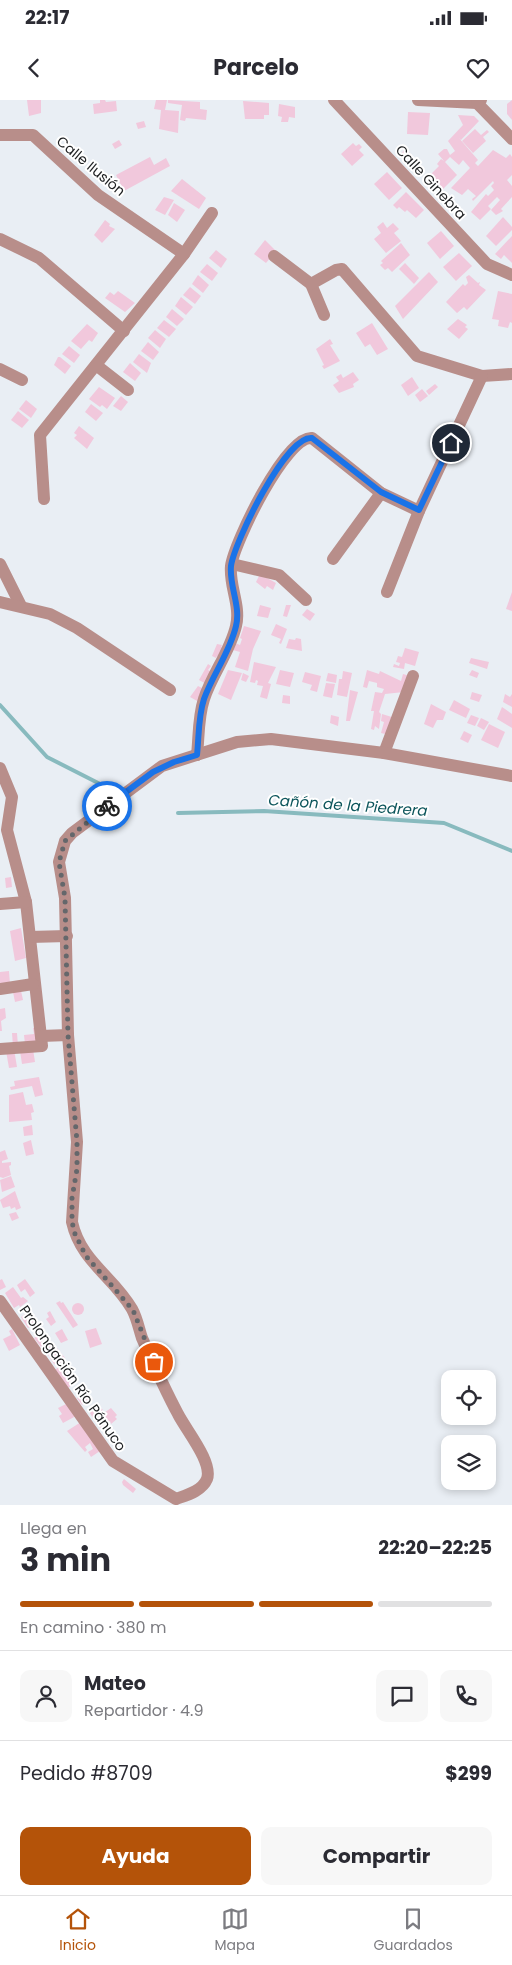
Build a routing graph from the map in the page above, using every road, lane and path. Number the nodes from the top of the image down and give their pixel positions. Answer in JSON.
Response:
{"nodes":[{"id":1,"x":334,"y":100,"type":"edge"},
{"id":2,"x":418,"y":100,"type":"edge"},
{"id":3,"x":479,"y":102,"type":"edge"},
{"id":4,"x":0,"y":136,"type":"edge"},
{"id":5,"x":512,"y":139,"type":"edge"},
{"id":6,"x":212,"y":212,"type":"dead end"},
{"id":7,"x":0,"y":239,"type":"edge"},
{"id":8,"x":184,"y":254,"type":"junction"},
{"id":9,"x":274,"y":256,"type":"dead end"},
{"id":10,"x":512,"y":275,"type":"edge"},
{"id":11,"x":312,"y":284,"type":"junction"},
{"id":12,"x":324,"y":315,"type":"dead end"},
{"id":13,"x":124,"y":330,"type":"junction"},
{"id":14,"x":96,"y":365,"type":"junction"},
{"id":15,"x":0,"y":369,"type":"edge"},
{"id":16,"x":512,"y":374,"type":"edge"},
{"id":17,"x":482,"y":376,"type":"junction"},
{"id":18,"x":22,"y":380,"type":"dead end"},
{"id":19,"x":128,"y":390,"type":"dead end"},
{"id":20,"x":381,"y":492,"type":"junction"},
{"id":21,"x":44,"y":498,"type":"dead end"},
{"id":22,"x":419,"y":510,"type":"junction"},
{"id":23,"x":334,"y":559,"type":"dead end"},
{"id":24,"x":0,"y":564,"type":"edge"},
{"id":25,"x":232,"y":564,"type":"junction"},
{"id":26,"x":387,"y":592,"type":"dead end"},
{"id":27,"x":306,"y":600,"type":"dead end"},
{"id":28,"x":0,"y":602,"type":"edge"},
{"id":29,"x":21,"y":606,"type":"junction"},
{"id":30,"x":413,"y":676,"type":"dead end"},
{"id":31,"x":170,"y":690,"type":"dead end"},
{"id":32,"x":384,"y":753,"type":"junction"},
{"id":33,"x":197,"y":755,"type":"junction"},
{"id":34,"x":0,"y":768,"type":"edge"},
{"id":35,"x":512,"y":776,"type":"edge"},
{"id":36,"x":26,"y":902,"type":"junction"},
{"id":37,"x":0,"y":904,"type":"edge"},
{"id":38,"x":67,"y":936,"type":"junction"},
{"id":39,"x":30,"y":937,"type":"junction"},
{"id":40,"x":33,"y":984,"type":"junction"},
{"id":41,"x":0,"y":989,"type":"edge"},
{"id":42,"x":68,"y":1035,"type":"junction"},
{"id":43,"x":41,"y":1036,"type":"junction"},
{"id":44,"x":0,"y":1050,"type":"edge"},
{"id":45,"x":0,"y":1301,"type":"edge"}],
"edges":[{"from":1,"to":10,"type":"street","name":"Calle Ginebra"},
{"from":2,"to":3,"type":"street"},
{"from":3,"to":5,"type":"street"},
{"from":4,"to":8,"type":"street","name":"Calle Ilusión"},
{"from":6,"to":8,"type":"street"},
{"from":7,"to":13,"type":"street"},
{"from":8,"to":13,"type":"street"},
{"from":9,"to":11,"type":"street"},
{"from":11,"to":12,"type":"street"},
{"from":11,"to":17,"type":"street"},
{"from":13,"to":14,"type":"street"},
{"from":14,"to":19,"type":"street"},
{"from":14,"to":21,"type":"street"},
{"from":15,"to":18,"type":"street"},
{"from":16,"to":17,"type":"street"},
{"from":17,"to":22,"type":"street"},
{"from":20,"to":22,"type":"street"},
{"from":20,"to":23,"type":"street"},
{"from":20,"to":25,"type":"street"},
{"from":22,"to":26,"type":"street"},
{"from":24,"to":29,"type":"street"},
{"from":25,"to":27,"type":"street"},
{"from":25,"to":33,"type":"street"},
{"from":28,"to":29,"type":"street"},
{"from":29,"to":31,"type":"street"},
{"from":30,"to":32,"type":"street"},
{"from":32,"to":33,"type":"street"},
{"from":32,"to":35,"type":"street"},
{"from":33,"to":38,"type":"street"},
{"from":34,"to":36,"type":"street"},
{"from":36,"to":37,"type":"street"},
{"from":36,"to":39,"type":"street"},
{"from":38,"to":39,"type":"street"},
{"from":38,"to":42,"type":"street"},
{"from":39,"to":40,"type":"street"},
{"from":40,"to":41,"type":"street"},
{"from":40,"to":43,"type":"street"},
{"from":42,"to":43,"type":"street"},
{"from":42,"to":45,"type":"street","name":"Prolongación Río Pánuco"},
{"from":43,"to":44,"type":"street"}]}
